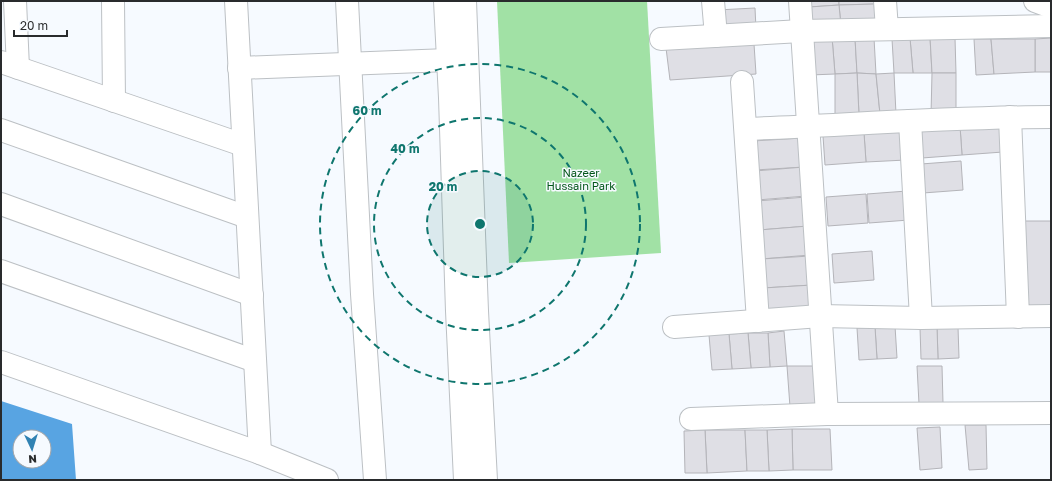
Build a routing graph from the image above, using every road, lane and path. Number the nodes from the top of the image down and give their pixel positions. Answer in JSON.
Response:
{"nodes":[{"id":1,"x":15,"y":1,"type":"edge"},
{"id":2,"x":113,"y":1,"type":"edge"},
{"id":3,"x":236,"y":1,"type":"edge"},
{"id":4,"x":348,"y":1,"type":"edge"},
{"id":5,"x":446,"y":1,"type":"edge"},
{"id":6,"x":466,"y":1,"type":"edge"},
{"id":7,"x":713,"y":1,"type":"edge"},
{"id":8,"x":800,"y":1,"type":"edge"},
{"id":9,"x":885,"y":1,"type":"edge"},
{"id":10,"x":1035,"y":1,"type":"edge"},
{"id":11,"x":1051,"y":7,"type":"edge"},
{"id":12,"x":1051,"y":26,"type":"edge"},
{"id":13,"x":887,"y":29,"type":"junction"},
{"id":14,"x":801,"y":31,"type":"junction"},
{"id":15,"x":716,"y":36,"type":"junction"},
{"id":16,"x":661,"y":39,"type":"dead end"},
{"id":17,"x":448,"y":60,"type":"junction"},
{"id":18,"x":350,"y":64,"type":"junction"},
{"id":19,"x":9,"y":65,"type":"edge"},
{"id":20,"x":239,"y":68,"type":"junction"},
{"id":21,"x":742,"y":82,"type":"dead end"},
{"id":22,"x":114,"y":101,"type":"junction"},
{"id":23,"x":1010,"y":117,"type":"junction"},
{"id":24,"x":1051,"y":117,"type":"edge"},
{"id":25,"x":910,"y":121,"type":"junction"},
{"id":26,"x":807,"y":126,"type":"junction"},
{"id":27,"x":746,"y":129,"type":"junction"},
{"id":28,"x":1,"y":130,"type":"edge"},
{"id":29,"x":244,"y":145,"type":"junction"},
{"id":30,"x":1,"y":204,"type":"edge"},
{"id":31,"x":247,"y":216,"type":"junction"},
{"id":32,"x":1,"y":271,"type":"edge"},
{"id":33,"x":252,"y":295,"type":"junction"},
{"id":34,"x":820,"y":316,"type":"junction"},
{"id":35,"x":1051,"y":316,"type":"edge"},
{"id":36,"x":1018,"y":317,"type":"junction"},
{"id":37,"x":921,"y":318,"type":"junction"},
{"id":38,"x":758,"y":321,"type":"junction"},
{"id":39,"x":674,"y":326,"type":"dead end"},
{"id":40,"x":1,"y":362,"type":"edge"},
{"id":41,"x":255,"y":362,"type":"junction"},
{"id":42,"x":1051,"y":413,"type":"edge"},
{"id":43,"x":827,"y":414,"type":"junction"},
{"id":44,"x":691,"y":419,"type":"dead end"},
{"id":45,"x":260,"y":453,"type":"junction"},
{"id":46,"x":327,"y":480,"type":"edge"},
{"id":47,"x":375,"y":480,"type":"edge"},
{"id":48,"x":465,"y":480,"type":"edge"},
{"id":49,"x":486,"y":480,"type":"edge"}],
"edges":[{"from":1,"to":19,"type":"street"},
{"from":2,"to":22,"type":"street"},
{"from":3,"to":20,"type":"street"},
{"from":4,"to":18,"type":"street"},
{"from":5,"to":17,"type":"street"},
{"from":6,"to":49,"type":"street"},
{"from":7,"to":15,"type":"street"},
{"from":8,"to":14,"type":"street"},
{"from":9,"to":13,"type":"street"},
{"from":10,"to":11,"type":"street"},
{"from":12,"to":13,"type":"street"},
{"from":13,"to":14,"type":"street"},
{"from":14,"to":15,"type":"street"},
{"from":14,"to":26,"type":"street"},
{"from":15,"to":16,"type":"street"},
{"from":17,"to":18,"type":"street"},
{"from":17,"to":48,"type":"street"},
{"from":18,"to":20,"type":"street"},
{"from":18,"to":47,"type":"street"},
{"from":19,"to":22,"type":"street"},
{"from":20,"to":29,"type":"street"},
{"from":21,"to":27,"type":"street"},
{"from":22,"to":29,"type":"street"},
{"from":23,"to":24,"type":"street"},
{"from":23,"to":25,"type":"street"},
{"from":23,"to":36,"type":"street"},
{"from":25,"to":26,"type":"street"},
{"from":25,"to":37,"type":"street"},
{"from":26,"to":27,"type":"street"},
{"from":26,"to":34,"type":"street"},
{"from":27,"to":38,"type":"street"},
{"from":28,"to":31,"type":"street"},
{"from":29,"to":31,"type":"street"},
{"from":30,"to":33,"type":"street"},
{"from":31,"to":33,"type":"street"},
{"from":32,"to":41,"type":"street"},
{"from":33,"to":41,"type":"street"},
{"from":34,"to":37,"type":"street"},
{"from":34,"to":38,"type":"street"},
{"from":34,"to":43,"type":"street"},
{"from":35,"to":36,"type":"street"},
{"from":36,"to":37,"type":"street"},
{"from":38,"to":39,"type":"street"},
{"from":40,"to":45,"type":"street"},
{"from":41,"to":45,"type":"street"},
{"from":42,"to":43,"type":"street"},
{"from":43,"to":44,"type":"street"},
{"from":45,"to":46,"type":"street"}]}
